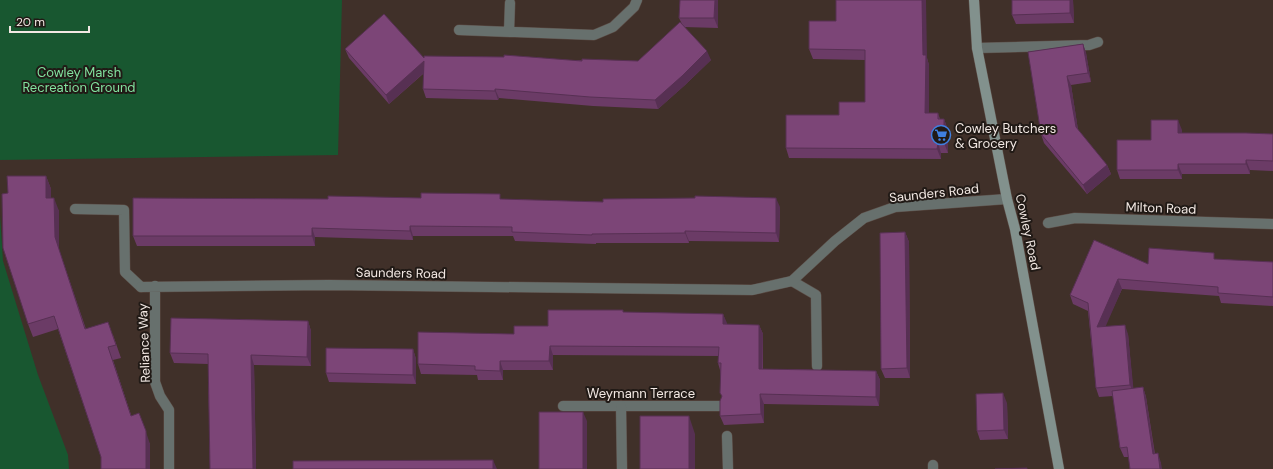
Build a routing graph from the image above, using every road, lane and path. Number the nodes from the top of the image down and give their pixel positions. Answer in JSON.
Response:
{"nodes":[{"id":1,"x":638,"y":0,"type":"edge"},
{"id":2,"x":974,"y":0,"type":"edge"},
{"id":3,"x":510,"y":3,"type":"dead end"},
{"id":4,"x":459,"y":30,"type":"dead end"},
{"id":5,"x":509,"y":32,"type":"junction"},
{"id":6,"x":1098,"y":42,"type":"dead end"},
{"id":7,"x":977,"y":48,"type":"junction"},
{"id":8,"x":1007,"y":200,"type":"junction"},
{"id":9,"x":76,"y":209,"type":"dead end"},
{"id":10,"x":1048,"y":223,"type":"dead end"},
{"id":11,"x":1273,"y":224,"type":"edge"},
{"id":12,"x":792,"y":281,"type":"junction"},
{"id":13,"x":155,"y":286,"type":"junction"},
{"id":14,"x":817,"y":366,"type":"dead end"},
{"id":15,"x":563,"y":406,"type":"dead end"},
{"id":16,"x":621,"y":406,"type":"junction"},
{"id":17,"x":719,"y":406,"type":"edge"},
{"id":18,"x":727,"y":436,"type":"dead end"},
{"id":19,"x":169,"y":469,"type":"edge"},
{"id":20,"x":622,"y":469,"type":"edge"},
{"id":21,"x":728,"y":469,"type":"edge"},
{"id":22,"x":1059,"y":469,"type":"edge"}],
"edges":[{"from":1,"to":5,"type":"street"},
{"from":2,"to":7,"type":"main road","name":"Cowley Road"},
{"from":3,"to":5,"type":"street"},
{"from":4,"to":5,"type":"street"},
{"from":6,"to":7,"type":"street"},
{"from":7,"to":8,"type":"main road","name":"Cowley Road"},
{"from":8,"to":12,"type":"street","name":"Saunders Road"},
{"from":8,"to":22,"type":"main road","name":"Cowley Road"},
{"from":9,"to":13,"type":"street","name":"Saunders Road"},
{"from":10,"to":11,"type":"street","name":"Milton Road"},
{"from":12,"to":13,"type":"street","name":"Saunders Road"},
{"from":12,"to":14,"type":"street"},
{"from":13,"to":19,"type":"street","name":"Reliance Way"},
{"from":15,"to":16,"type":"street","name":"Weymann Terrace"},
{"from":16,"to":17,"type":"street","name":"Weymann Terrace"},
{"from":16,"to":20,"type":"street"},
{"from":18,"to":21,"type":"street"}]}
